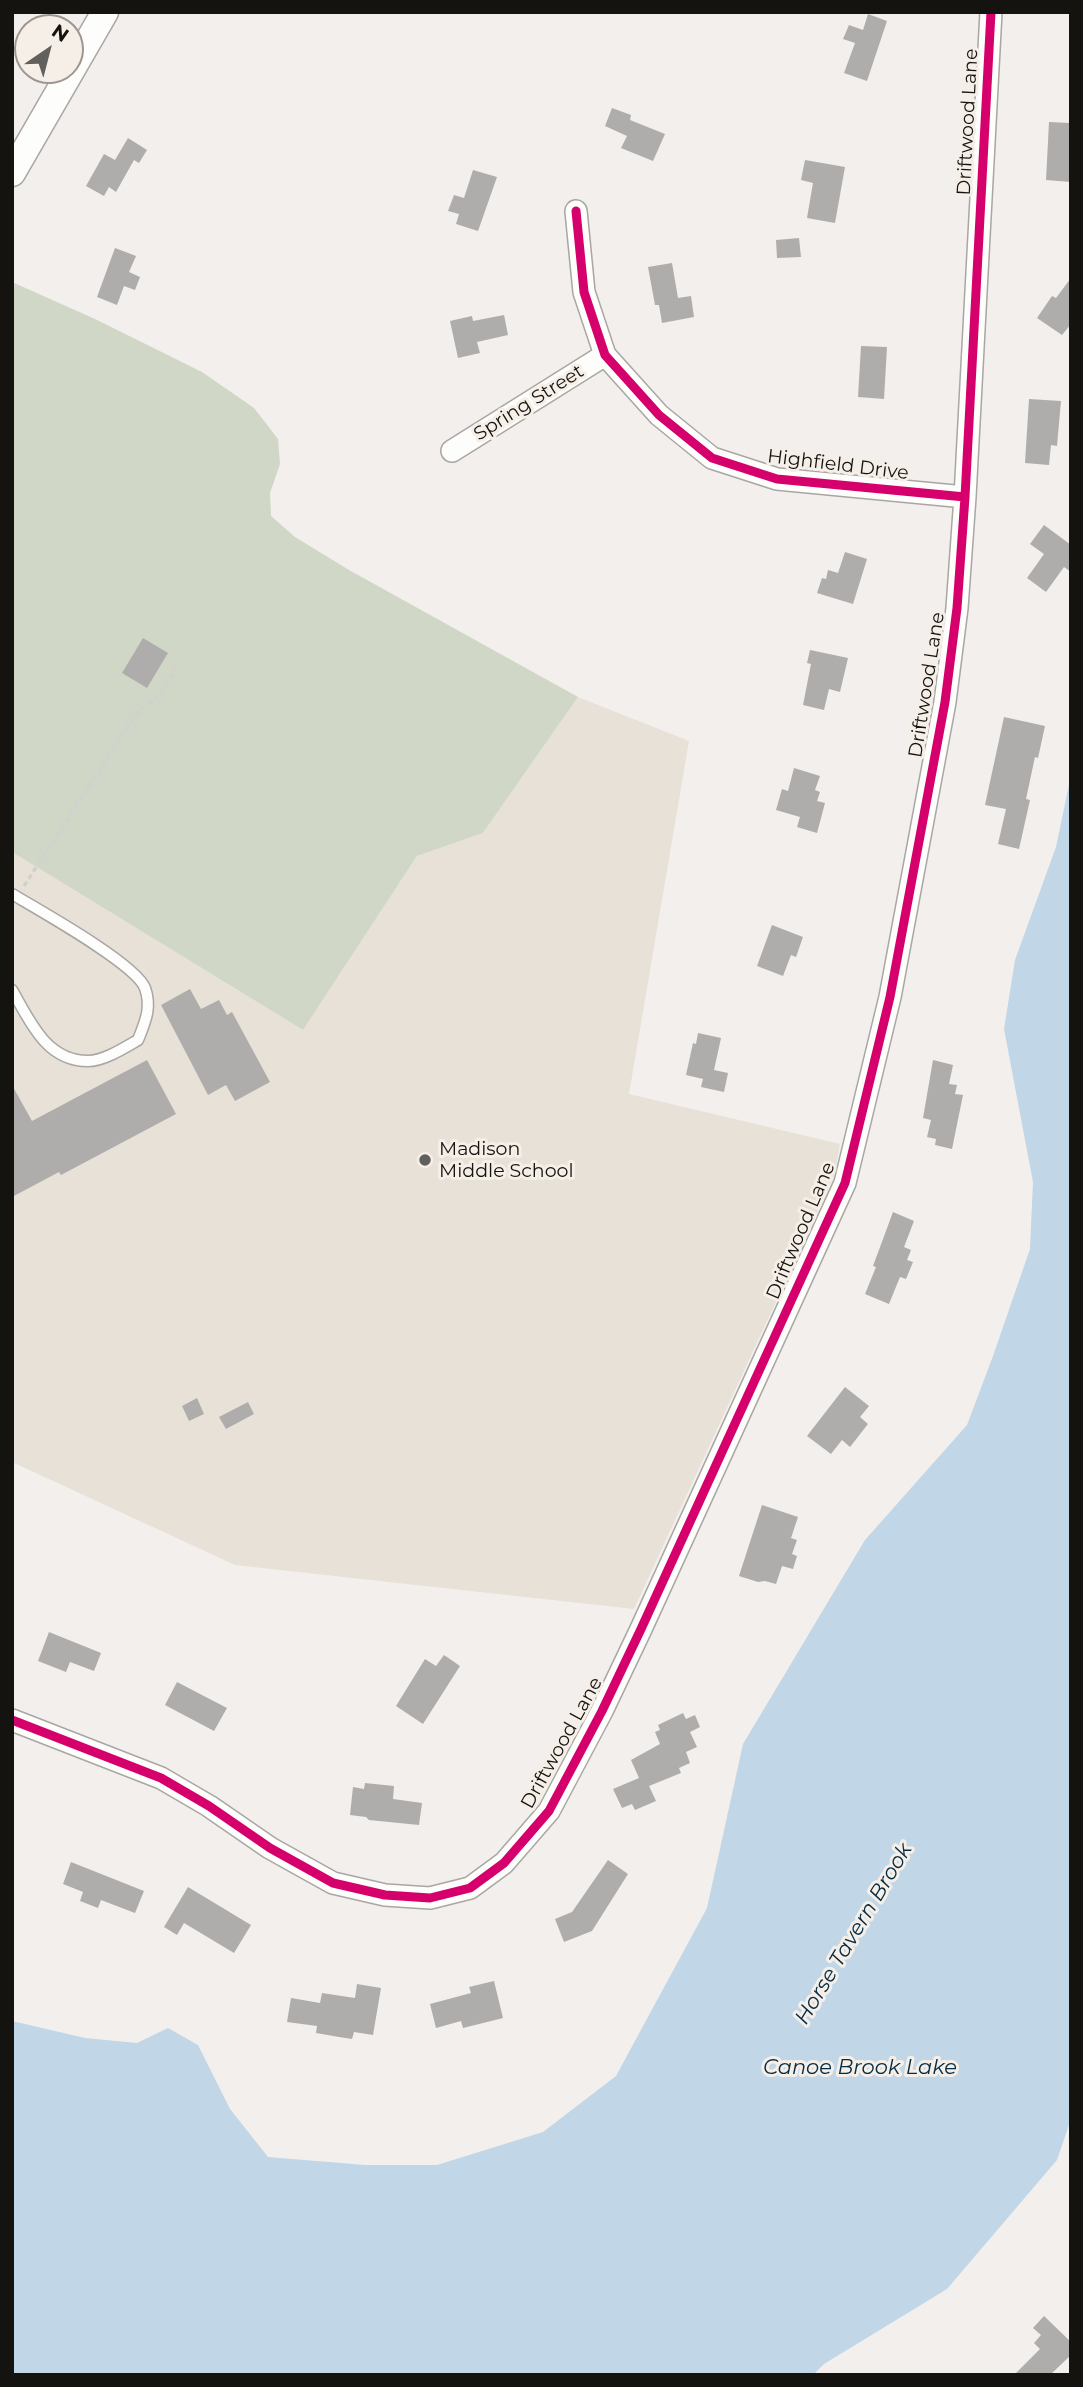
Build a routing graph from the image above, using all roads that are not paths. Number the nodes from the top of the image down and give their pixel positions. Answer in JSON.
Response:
{"nodes":[{"id":1,"x":105,"y":12,"type":"edge"},
{"id":2,"x":991,"y":12,"type":"edge"},
{"id":3,"x":12,"y":173,"type":"edge"},
{"id":4,"x":576,"y":211,"type":"dead end"},
{"id":5,"x":605,"y":355,"type":"junction"},
{"id":6,"x":452,"y":451,"type":"dead end"},
{"id":7,"x":965,"y":497,"type":"junction"},
{"id":8,"x":14,"y":896,"type":"edge"},
{"id":9,"x":12,"y":990,"type":"edge"},
{"id":10,"x":12,"y":1720,"type":"edge"}],
"edges":[{"from":1,"to":3,"type":"street"},
{"from":2,"to":7,"type":"street","name":"Driftwood Lane"},
{"from":4,"to":5,"type":"street","name":"Highfield Drive"},
{"from":5,"to":6,"type":"street","name":"Spring Street"},
{"from":5,"to":7,"type":"street","name":"Highfield Drive"},
{"from":7,"to":10,"type":"street","name":"Driftwood Lane"},
{"from":8,"to":9,"type":"lane"}]}
